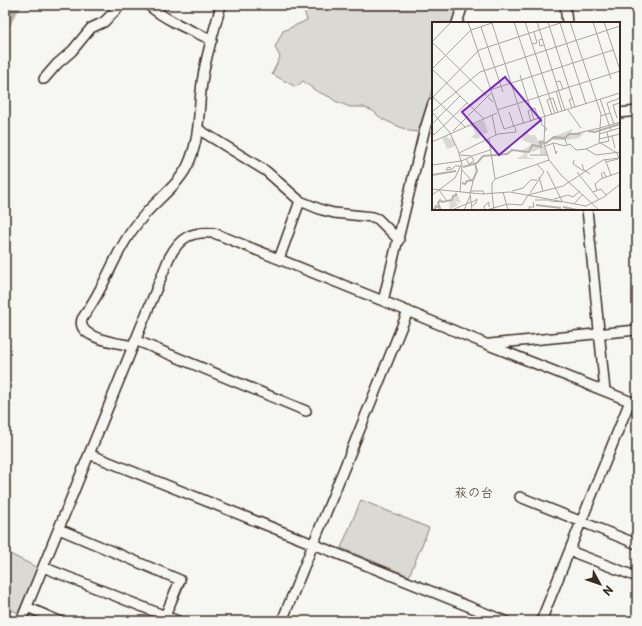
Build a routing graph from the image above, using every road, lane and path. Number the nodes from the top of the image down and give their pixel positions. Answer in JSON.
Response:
{"nodes":[{"id":1,"x":121,"y":5,"type":"edge"},
{"id":2,"x":148,"y":5,"type":"edge"},
{"id":3,"x":221,"y":5,"type":"edge"},
{"id":4,"x":463,"y":5,"type":"edge"},
{"id":5,"x":565,"y":5,"type":"edge"},
{"id":6,"x":457,"y":22,"type":"edge"},
{"id":7,"x":567,"y":22,"type":"edge"},
{"id":8,"x":212,"y":40,"type":"junction"},
{"id":9,"x":44,"y":79,"type":"dead end"},
{"id":10,"x":432,"y":110,"type":"edge"},
{"id":11,"x":637,"y":111,"type":"edge"},
{"id":12,"x":620,"y":113,"type":"edge"},
{"id":13,"x":198,"y":129,"type":"junction"},
{"id":14,"x":429,"y":131,"type":"edge"},
{"id":15,"x":300,"y":201,"type":"junction"},
{"id":16,"x":587,"y":210,"type":"edge"},
{"id":17,"x":399,"y":240,"type":"junction"},
{"id":18,"x":279,"y":259,"type":"junction"},
{"id":19,"x":383,"y":301,"type":"junction"},
{"id":20,"x":408,"y":311,"type":"junction"},
{"id":21,"x":637,"y":330,"type":"edge"},
{"id":22,"x":599,"y":334,"type":"junction"},
{"id":23,"x":134,"y":343,"type":"junction"},
{"id":24,"x":486,"y":344,"type":"junction"},
{"id":25,"x":605,"y":390,"type":"junction"},
{"id":26,"x":633,"y":402,"type":"edge"},
{"id":27,"x":306,"y":411,"type":"dead end"},
{"id":28,"x":89,"y":454,"type":"junction"},
{"id":29,"x":520,"y":497,"type":"dead end"},
{"id":30,"x":582,"y":521,"type":"junction"},
{"id":31,"x":58,"y":529,"type":"junction"},
{"id":32,"x":313,"y":544,"type":"junction"},
{"id":33,"x":637,"y":544,"type":"edge"},
{"id":34,"x":570,"y":551,"type":"junction"},
{"id":35,"x":43,"y":566,"type":"junction"},
{"id":36,"x":637,"y":577,"type":"edge"},
{"id":37,"x":27,"y":607,"type":"junction"},
{"id":38,"x":164,"y":618,"type":"edge"},
{"id":39,"x":21,"y":621,"type":"edge"},
{"id":40,"x":59,"y":621,"type":"edge"},
{"id":41,"x":178,"y":621,"type":"edge"},
{"id":42,"x":282,"y":621,"type":"edge"},
{"id":43,"x":505,"y":621,"type":"edge"},
{"id":44,"x":541,"y":621,"type":"edge"}],
"edges":[{"from":1,"to":9,"type":"street"},
{"from":2,"to":8,"type":"street"},
{"from":3,"to":8,"type":"street"},
{"from":4,"to":6,"type":"street"},
{"from":5,"to":7,"type":"street"},
{"from":8,"to":13,"type":"street"},
{"from":10,"to":14,"type":"street"},
{"from":11,"to":12,"type":"street"},
{"from":13,"to":15,"type":"street"},
{"from":13,"to":23,"type":"street"},
{"from":14,"to":17,"type":"street"},
{"from":15,"to":17,"type":"street"},
{"from":15,"to":18,"type":"street"},
{"from":16,"to":22,"type":"street"},
{"from":17,"to":19,"type":"street"},
{"from":18,"to":19,"type":"street"},
{"from":18,"to":23,"type":"street"},
{"from":19,"to":20,"type":"street"},
{"from":20,"to":24,"type":"street"},
{"from":20,"to":32,"type":"street"},
{"from":21,"to":22,"type":"street"},
{"from":22,"to":24,"type":"street"},
{"from":22,"to":25,"type":"street"},
{"from":23,"to":27,"type":"street"},
{"from":23,"to":28,"type":"street"},
{"from":24,"to":25,"type":"street"},
{"from":25,"to":26,"type":"street"},
{"from":26,"to":30,"type":"street"},
{"from":28,"to":31,"type":"street"},
{"from":28,"to":32,"type":"street"},
{"from":29,"to":30,"type":"street"},
{"from":30,"to":33,"type":"street"},
{"from":30,"to":34,"type":"street"},
{"from":31,"to":35,"type":"street"},
{"from":31,"to":38,"type":"street"},
{"from":32,"to":42,"type":"street"},
{"from":32,"to":43,"type":"street"},
{"from":34,"to":36,"type":"street"},
{"from":34,"to":44,"type":"street"},
{"from":35,"to":37,"type":"street"},
{"from":35,"to":38,"type":"street"},
{"from":37,"to":39,"type":"street"},
{"from":37,"to":40,"type":"street"},
{"from":38,"to":41,"type":"street"}]}
